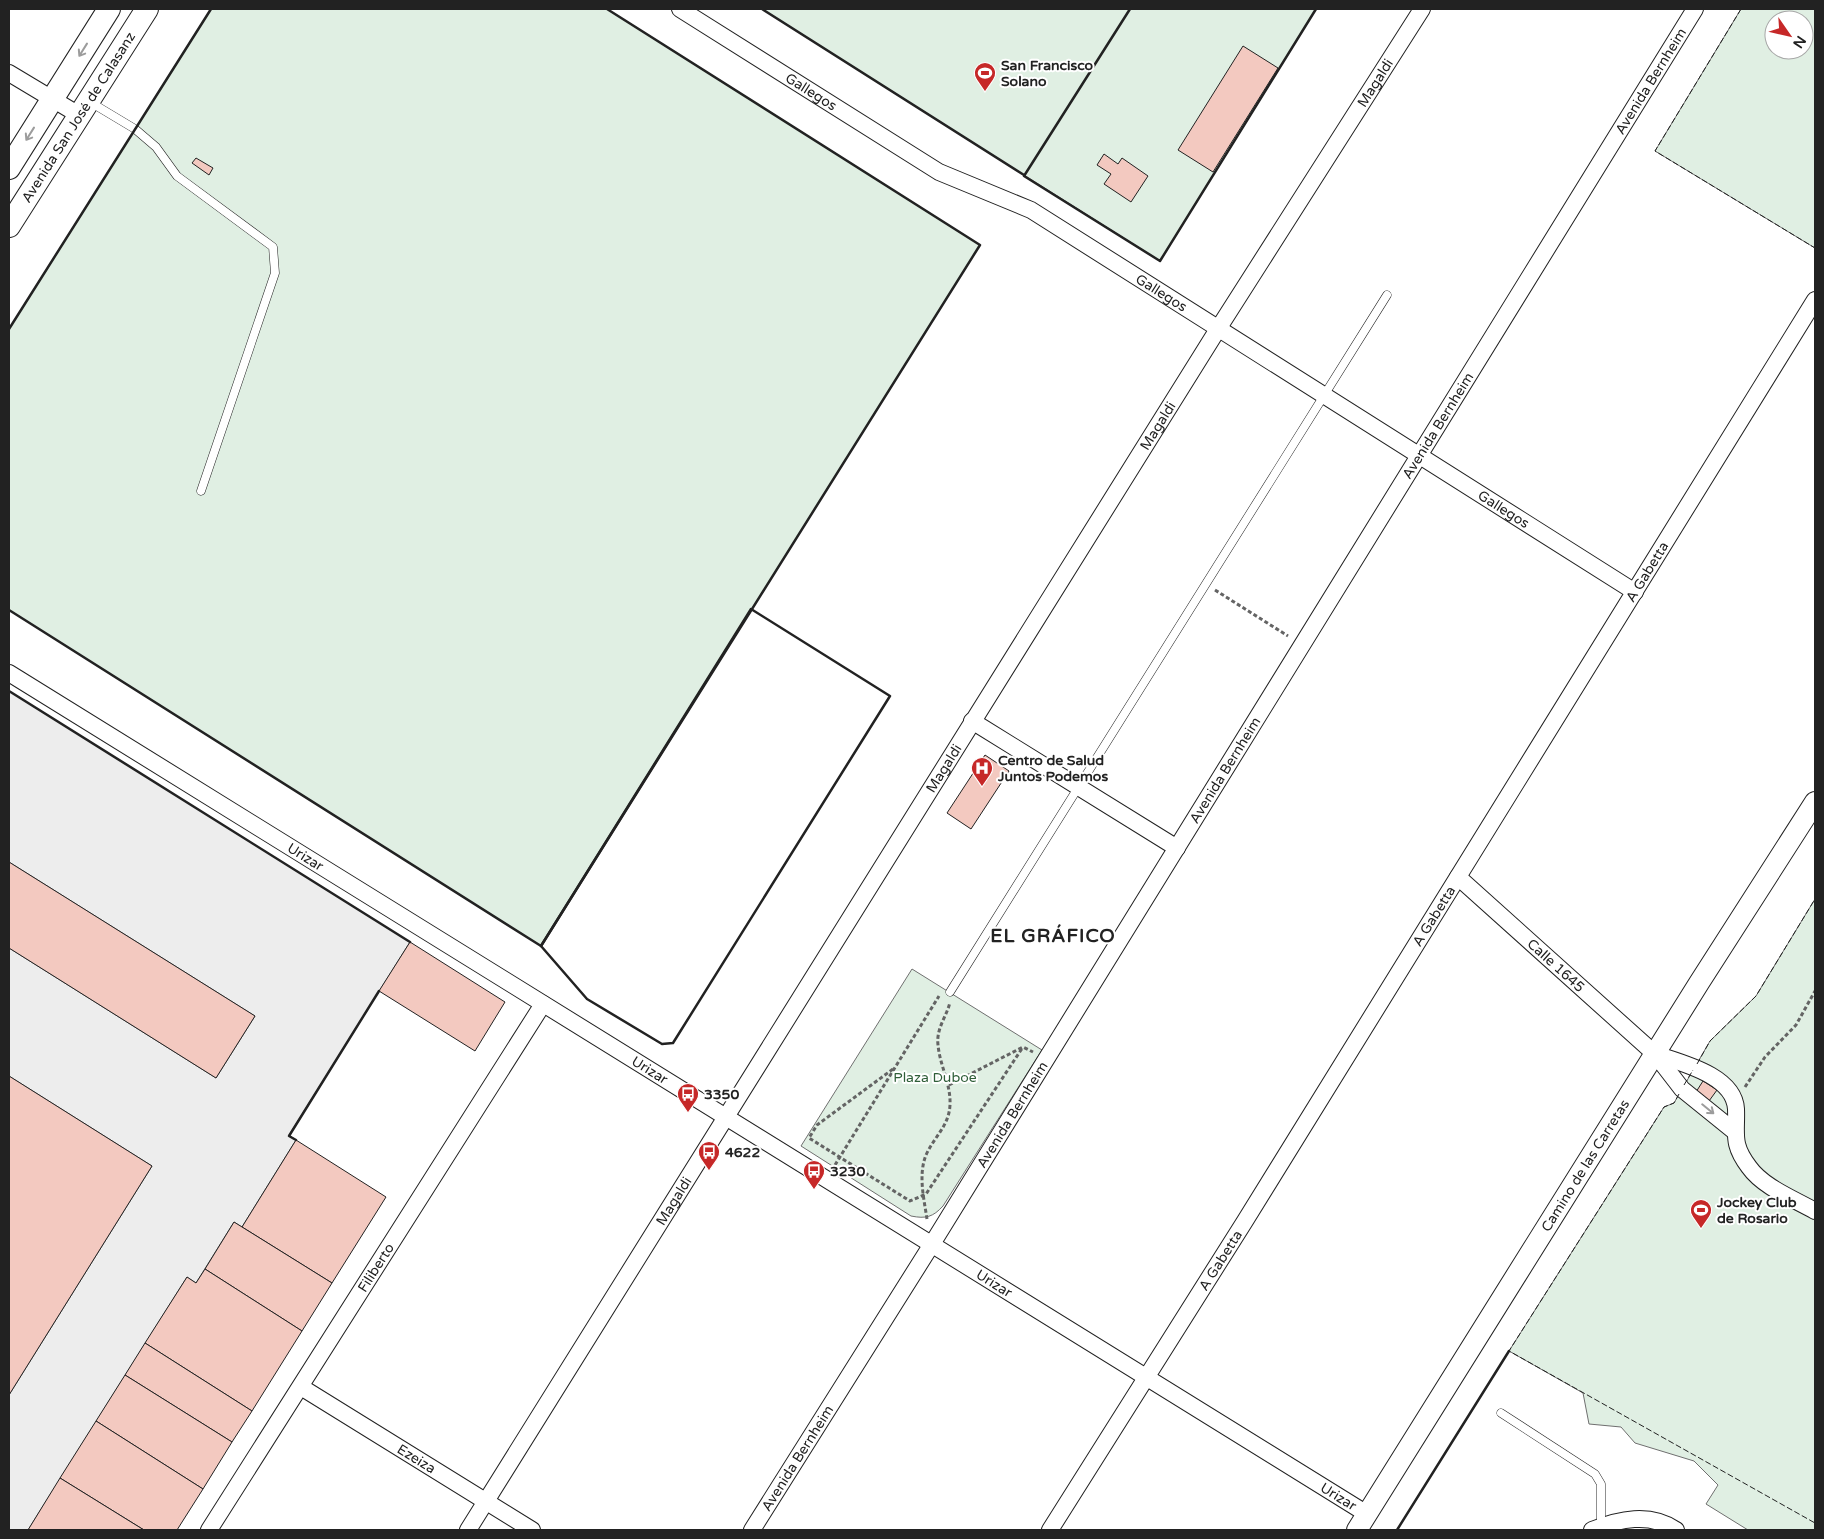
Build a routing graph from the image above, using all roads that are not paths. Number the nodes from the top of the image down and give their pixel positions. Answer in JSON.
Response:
{"nodes":[{"id":1,"x":108,"y":9,"type":"edge"},
{"id":2,"x":146,"y":9,"type":"edge"},
{"id":3,"x":680,"y":9,"type":"edge"},
{"id":4,"x":1422,"y":9,"type":"edge"},
{"id":5,"x":1695,"y":9,"type":"edge"},
{"id":6,"x":9,"y":73,"type":"edge"},
{"id":7,"x":52,"y":100,"type":"junction"},
{"id":8,"x":84,"y":108,"type":"junction"},
{"id":9,"x":9,"y":168,"type":"edge"},
{"id":10,"x":9,"y":226,"type":"edge"},
{"id":11,"x":1387,"y":294,"type":"dead end"},
{"id":12,"x":1815,"y":300,"type":"edge"},
{"id":13,"x":1218,"y":329,"type":"junction"},
{"id":14,"x":1324,"y":396,"type":"junction"},
{"id":15,"x":1418,"y":455,"type":"junction"},
{"id":16,"x":201,"y":492,"type":"dead end"},
{"id":17,"x":1635,"y":592,"type":"junction"},
{"id":18,"x":9,"y":673,"type":"edge"},
{"id":19,"x":972,"y":721,"type":"junction"},
{"id":20,"x":1079,"y":787,"type":"junction"},
{"id":21,"x":1815,"y":802,"type":"edge"},
{"id":22,"x":1177,"y":848,"type":"junction"},
{"id":23,"x":1458,"y":877,"type":"junction"},
{"id":24,"x":950,"y":992,"type":"road end"},
{"id":25,"x":543,"y":1004,"type":"junction"},
{"id":26,"x":1655,"y":1054,"type":"junction"},
{"id":27,"x":727,"y":1118,"type":"junction"},
{"id":28,"x":1734,"y":1131,"type":"junction"},
{"id":29,"x":1815,"y":1211,"type":"edge"},
{"id":30,"x":932,"y":1244,"type":"junction"},
{"id":31,"x":1146,"y":1377,"type":"junction"},
{"id":32,"x":301,"y":1387,"type":"junction"},
{"id":33,"x":1501,"y":1413,"type":"dead end"},
{"id":34,"x":486,"y":1502,"type":"junction"},
{"id":35,"x":1362,"y":1522,"type":"edge"},
{"id":36,"x":1671,"y":1527,"type":"edge"},
{"id":37,"x":1597,"y":1528,"type":"edge"},
{"id":38,"x":209,"y":1530,"type":"edge"},
{"id":39,"x":468,"y":1530,"type":"edge"},
{"id":40,"x":532,"y":1530,"type":"edge"},
{"id":41,"x":752,"y":1530,"type":"edge"},
{"id":42,"x":1050,"y":1530,"type":"edge"}],
"edges":[{"from":1,"to":7,"type":"main road","one_way":true},
{"from":2,"to":8,"type":"main road","name":"Avenida San José de Calasanz"},
{"from":3,"to":13,"type":"street","name":"Gallegos"},
{"from":4,"to":13,"type":"street","name":"Magaldi"},
{"from":5,"to":15,"type":"street","name":"Avenida Bernheim"},
{"from":6,"to":7,"type":"street"},
{"from":7,"to":8,"type":"street"},
{"from":7,"to":9,"type":"main road","one_way":true},
{"from":8,"to":10,"type":"main road","name":"Avenida San José de Calasanz"},
{"from":8,"to":16,"type":"lane"},
{"from":11,"to":14,"type":"lane"},
{"from":12,"to":17,"type":"street","name":"A Gabetta"},
{"from":13,"to":14,"type":"street","name":"Gallegos"},
{"from":13,"to":19,"type":"street","name":"Magaldi"},
{"from":14,"to":15,"type":"street","name":"Gallegos"},
{"from":14,"to":20,"type":"lane"},
{"from":15,"to":17,"type":"street","name":"Gallegos"},
{"from":15,"to":22,"type":"street","name":"Avenida Bernheim"},
{"from":17,"to":23,"type":"street","name":"A Gabetta"},
{"from":18,"to":25,"type":"street","name":"Urizar"},
{"from":19,"to":20,"type":"street"},
{"from":19,"to":27,"type":"street","name":"Magaldi"},
{"from":20,"to":22,"type":"street"},
{"from":20,"to":24,"type":"lane"},
{"from":21,"to":26,"type":"street","name":"Camino de las Carretas"},
{"from":22,"to":30,"type":"street","name":"Avenida Bernheim"},
{"from":23,"to":26,"type":"street","name":"Calle 1645"},
{"from":23,"to":31,"type":"street","name":"A Gabetta"},
{"from":25,"to":27,"type":"street","name":"Urizar"},
{"from":25,"to":32,"type":"street","name":"Filiberto"},
{"from":26,"to":28,"type":"street","one_way":true},
{"from":26,"to":28,"type":"street"},
{"from":26,"to":35,"type":"street","name":"Camino de las Carretas"},
{"from":27,"to":30,"type":"street","name":"Urizar"},
{"from":27,"to":34,"type":"street","name":"Magaldi"},
{"from":28,"to":29,"type":"street"},
{"from":30,"to":31,"type":"street","name":"Urizar"},
{"from":30,"to":41,"type":"street","name":"Avenida Bernheim"},
{"from":31,"to":35,"type":"street","name":"Urizar"},
{"from":31,"to":42,"type":"street","name":"A Gabetta"},
{"from":32,"to":34,"type":"street","name":"Ezeiza"},
{"from":32,"to":38,"type":"street","name":"Filiberto"},
{"from":33,"to":37,"type":"lane"},
{"from":34,"to":39,"type":"street","name":"Magaldi"},
{"from":34,"to":40,"type":"street","name":"Ezeiza"},
{"from":36,"to":37,"type":"street"}]}
